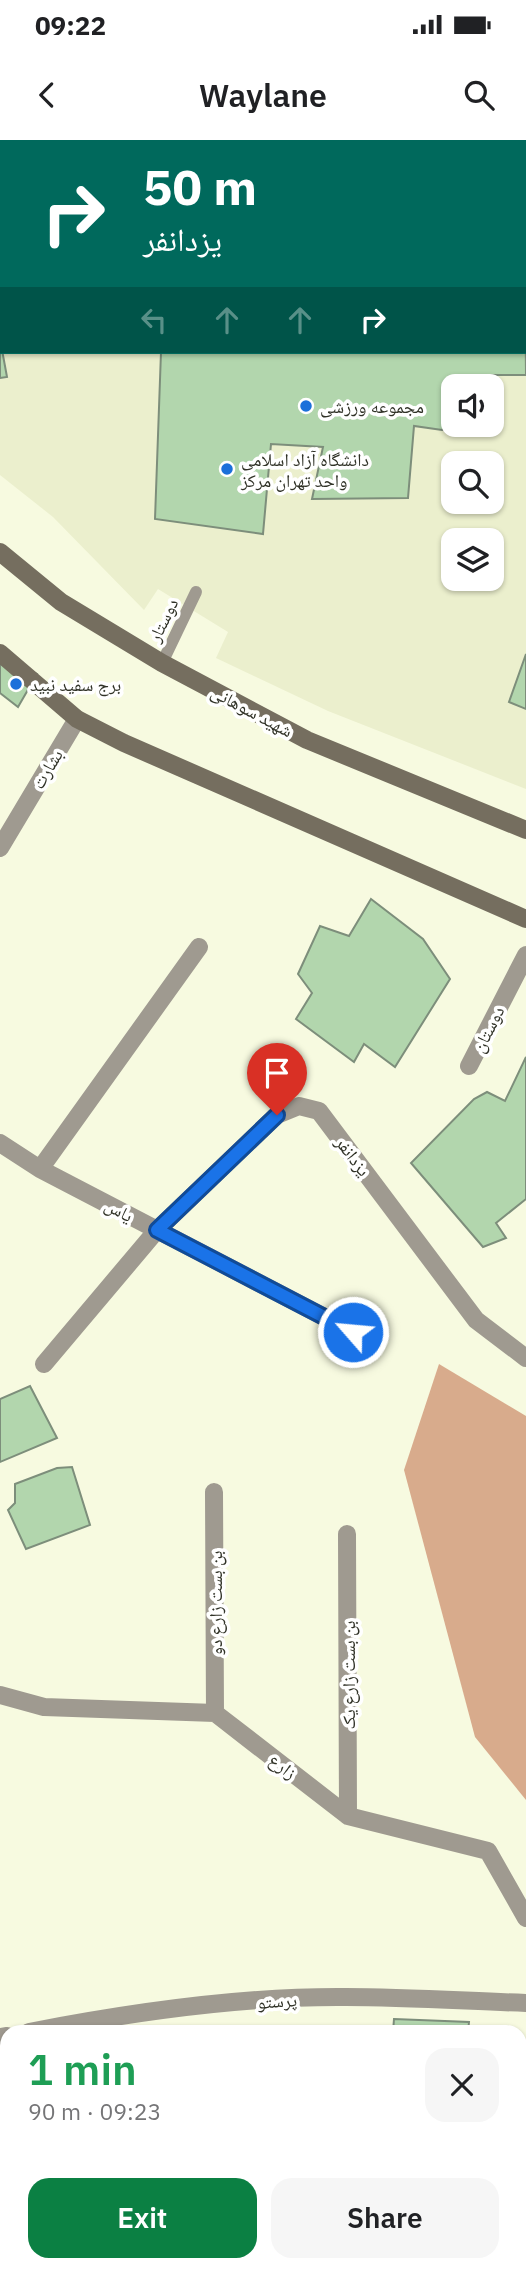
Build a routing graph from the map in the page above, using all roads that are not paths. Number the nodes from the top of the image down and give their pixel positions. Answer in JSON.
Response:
{"nodes":[{"id":1,"x":0,"y":552,"type":"edge"},
{"id":2,"x":196,"y":592,"type":"dead end"},
{"id":3,"x":0,"y":653,"type":"edge"},
{"id":4,"x":162,"y":663,"type":"junction"},
{"id":5,"x":77,"y":719,"type":"junction"},
{"id":6,"x":9,"y":819,"type":"edge"},
{"id":7,"x":526,"y":830,"type":"edge"},
{"id":8,"x":0,"y":848,"type":"edge"},
{"id":9,"x":526,"y":919,"type":"edge"},
{"id":10,"x":199,"y":947,"type":"dead end"},
{"id":11,"x":526,"y":955,"type":"edge"},
{"id":12,"x":469,"y":1066,"type":"dead end"},
{"id":13,"x":0,"y":1143,"type":"edge"},
{"id":14,"x":40,"y":1169,"type":"junction"},
{"id":15,"x":157,"y":1230,"type":"junction"},
{"id":16,"x":353,"y":1332,"type":"dead end"},
{"id":17,"x":526,"y":1358,"type":"edge"},
{"id":18,"x":44,"y":1364,"type":"dead end"},
{"id":19,"x":215,"y":1492,"type":"dead end"},
{"id":20,"x":347,"y":1534,"type":"dead end"},
{"id":21,"x":0,"y":1695,"type":"edge"},
{"id":22,"x":215,"y":1713,"type":"junction"},
{"id":23,"x":348,"y":1816,"type":"junction"},
{"id":24,"x":526,"y":1918,"type":"edge"},
{"id":25,"x":526,"y":2003,"type":"edge"},
{"id":26,"x":66,"y":2025,"type":"edge"}],
"edges":[{"from":1,"to":4,"type":"main road","name":"شهید سوهانی"},
{"from":2,"to":4,"type":"lane","name":"دوستار"},
{"from":3,"to":5,"type":"main road"},
{"from":4,"to":7,"type":"main road","name":"شهید سوهانی"},
{"from":5,"to":6,"type":"street","name":"بشارت"},
{"from":5,"to":9,"type":"main road"},
{"from":6,"to":8,"type":"street","name":"بشارت"},
{"from":10,"to":14,"type":"street"},
{"from":11,"to":12,"type":"street","name":"دوستان"},
{"from":13,"to":14,"type":"street","name":"یاس"},
{"from":14,"to":15,"type":"street","name":"یاس"},
{"from":15,"to":16,"type":"street","name":"یاس"},
{"from":15,"to":17,"type":"street","name":"یزدانفر"},
{"from":15,"to":18,"type":"street","name":"یزدانفر"},
{"from":19,"to":22,"type":"street","name":"بن بست زارع دو"},
{"from":20,"to":23,"type":"street","name":"بن بست زارع یک"},
{"from":21,"to":22,"type":"street"},
{"from":22,"to":23,"type":"street","name":"زارع"},
{"from":23,"to":24,"type":"street","name":"زارع"},
{"from":25,"to":26,"type":"street","name":"پرستو"}]}
